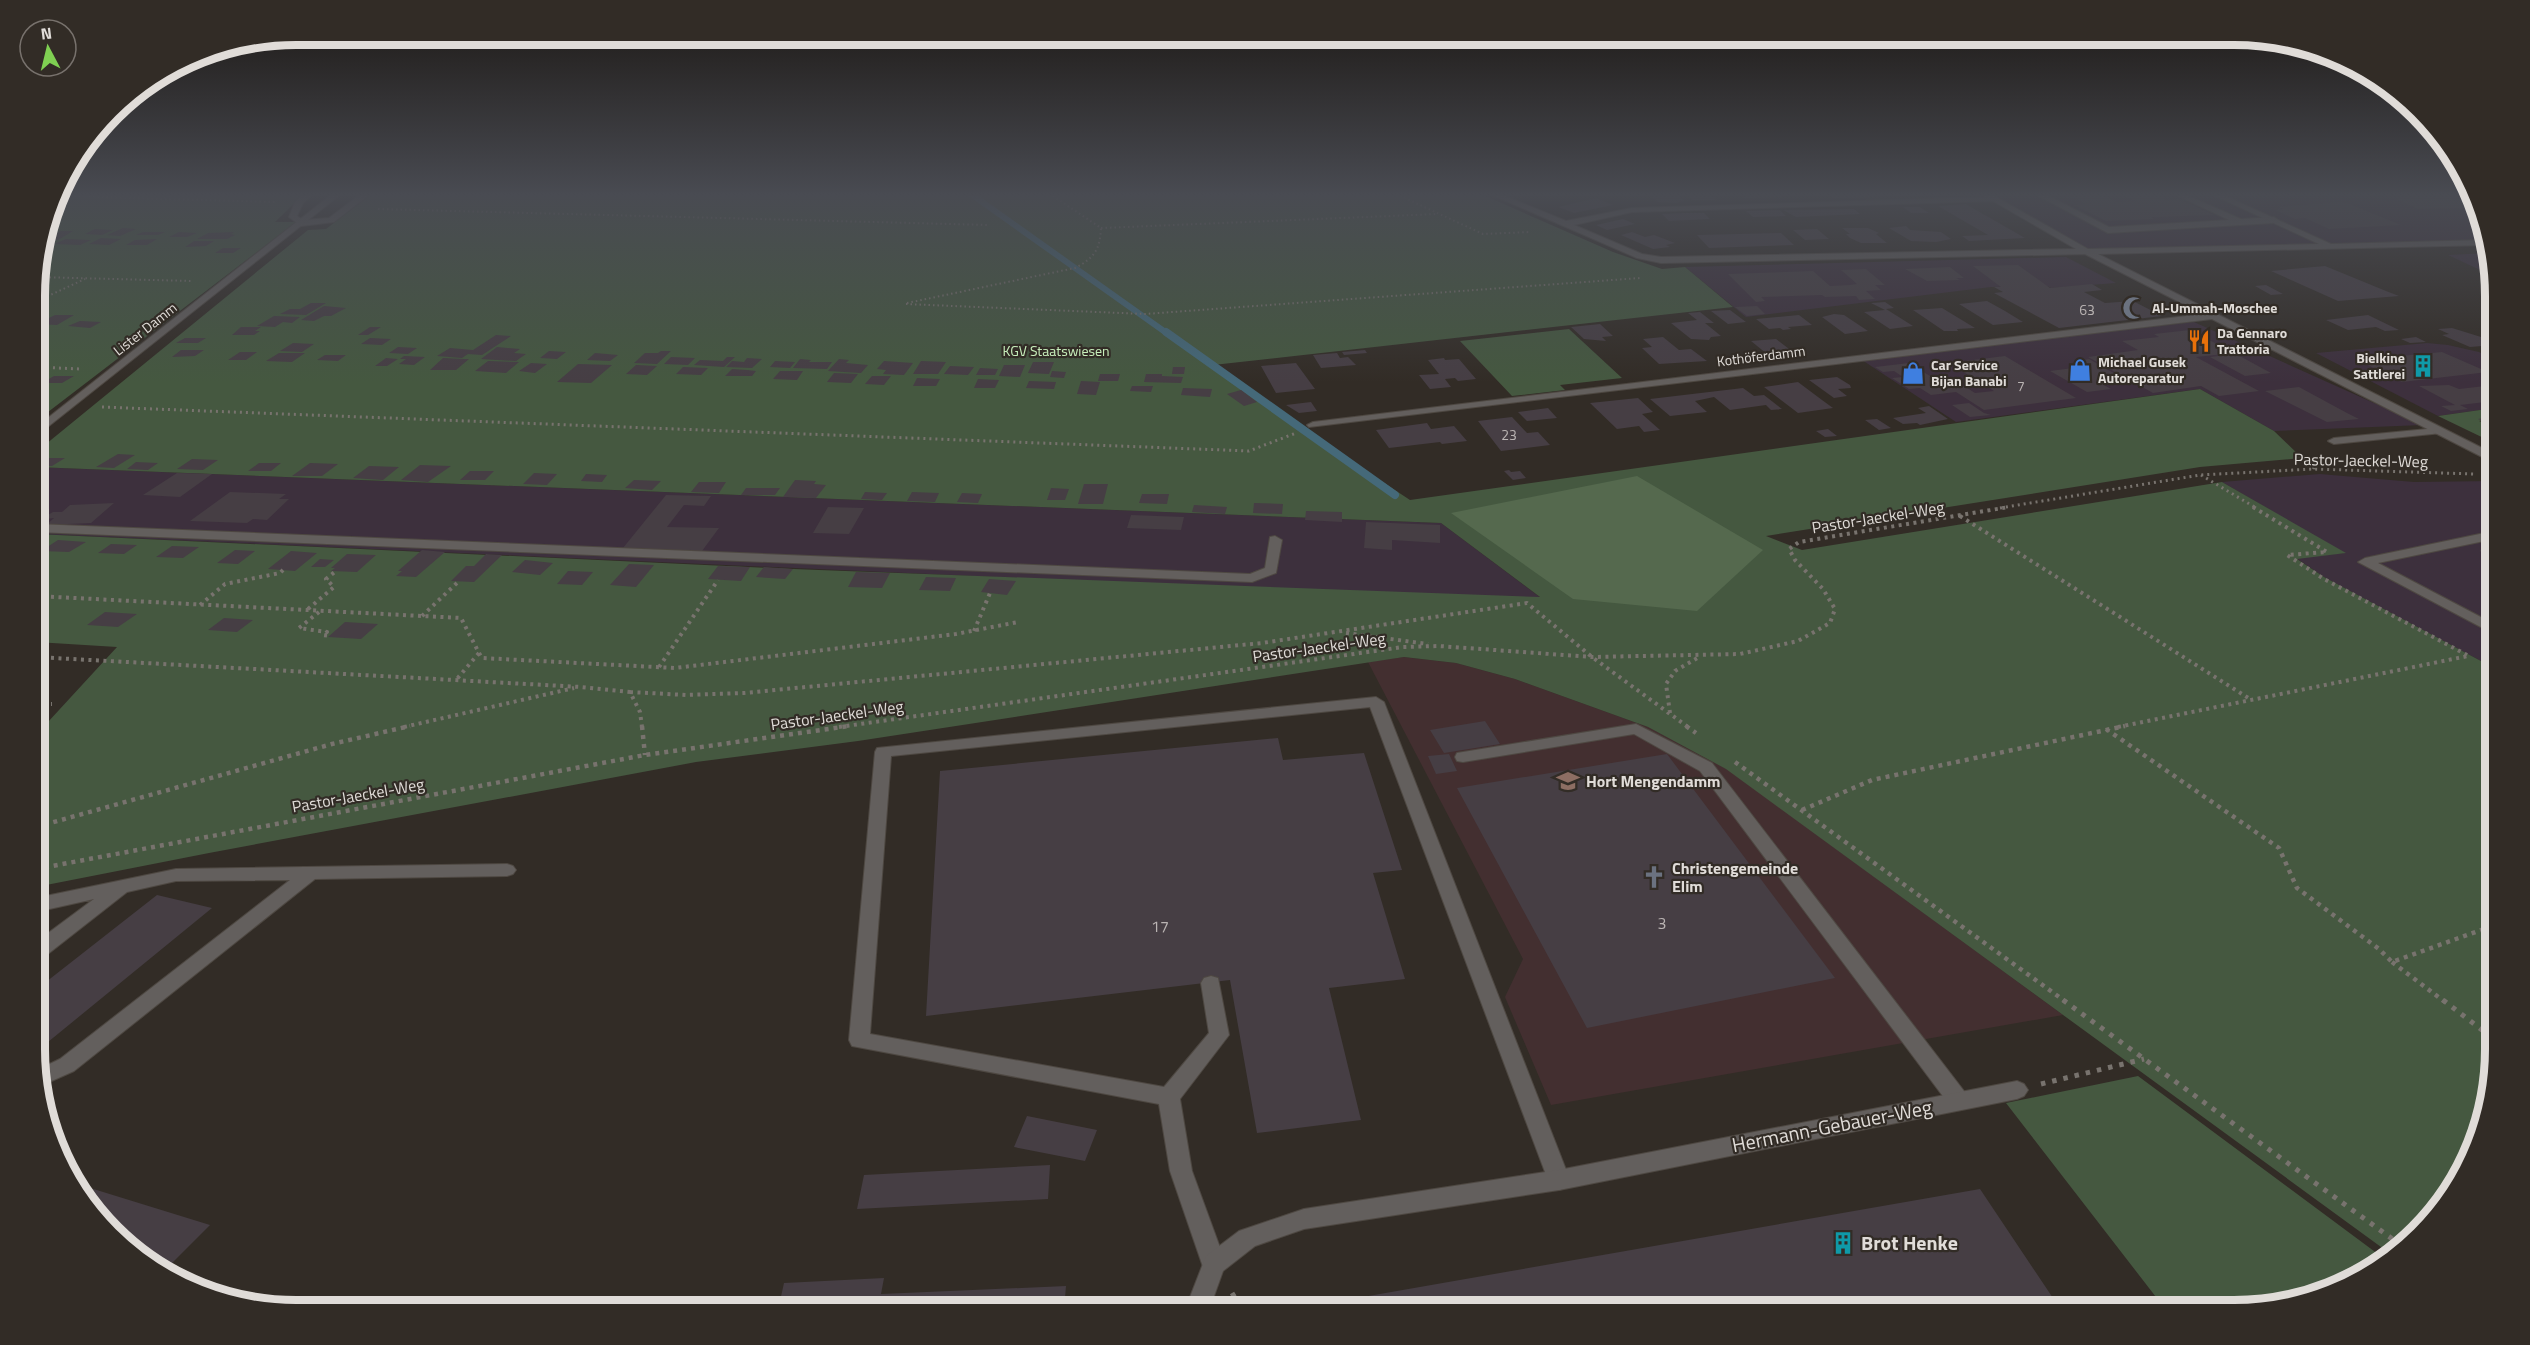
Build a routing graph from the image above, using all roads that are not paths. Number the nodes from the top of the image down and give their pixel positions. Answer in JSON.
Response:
{"nodes":[{"id":1,"x":258,"y":257,"type":"edge"},
{"id":2,"x":1648,"y":257,"type":"edge"},
{"id":3,"x":1845,"y":257,"type":"edge"},
{"id":4,"x":2097,"y":257,"type":"edge"},
{"id":5,"x":2212,"y":316,"type":"junction"},
{"id":6,"x":1313,"y":425,"type":"dead end"},
{"id":7,"x":45,"y":426,"type":"edge"},
{"id":8,"x":2438,"y":431,"type":"junction"},
{"id":9,"x":2334,"y":441,"type":"dead end"},
{"id":10,"x":2485,"y":454,"type":"edge"},
{"id":11,"x":45,"y":528,"type":"edge"},
{"id":12,"x":2485,"y":537,"type":"edge"},
{"id":13,"x":1275,"y":540,"type":"dead end"},
{"id":14,"x":2485,"y":625,"type":"edge"},
{"id":15,"x":1462,"y":757,"type":"dead end"},
{"id":16,"x":507,"y":870,"type":"dead end"},
{"id":17,"x":311,"y":873,"type":"junction"},
{"id":18,"x":123,"y":886,"type":"junction"},
{"id":19,"x":45,"y":903,"type":"edge"},
{"id":20,"x":45,"y":945,"type":"edge"},
{"id":21,"x":1211,"y":982,"type":"dead end"},
{"id":22,"x":47,"y":1075,"type":"edge"},
{"id":23,"x":2017,"y":1090,"type":"road end"},
{"id":24,"x":1169,"y":1097,"type":"junction"},
{"id":25,"x":1959,"y":1101,"type":"junction"},
{"id":26,"x":1559,"y":1180,"type":"junction"},
{"id":27,"x":1214,"y":1264,"type":"junction"},
{"id":28,"x":1201,"y":1300,"type":"edge"}],
"edges":[{"from":1,"to":7,"type":"street","name":"Lister Damm"},
{"from":2,"to":3,"type":"street"},
{"from":4,"to":5,"type":"street"},
{"from":5,"to":6,"type":"street","name":"Kothöferdamm"},
{"from":5,"to":8,"type":"street"},
{"from":8,"to":9,"type":"street"},
{"from":8,"to":10,"type":"street"},
{"from":11,"to":13,"type":"street"},
{"from":12,"to":14,"type":"street"},
{"from":15,"to":25,"type":"street"},
{"from":16,"to":17,"type":"street"},
{"from":17,"to":18,"type":"street"},
{"from":17,"to":22,"type":"street"},
{"from":18,"to":19,"type":"street"},
{"from":18,"to":20,"type":"street"},
{"from":21,"to":24,"type":"street"},
{"from":23,"to":25,"type":"street","name":"Hermann-Gebauer-Weg"},
{"from":24,"to":26,"type":"street"},
{"from":24,"to":27,"type":"street"},
{"from":25,"to":26,"type":"street","name":"Hermann-Gebauer-Weg"},
{"from":26,"to":27,"type":"street","name":"Hermann-Gebauer-Weg"},
{"from":27,"to":28,"type":"street"}]}
